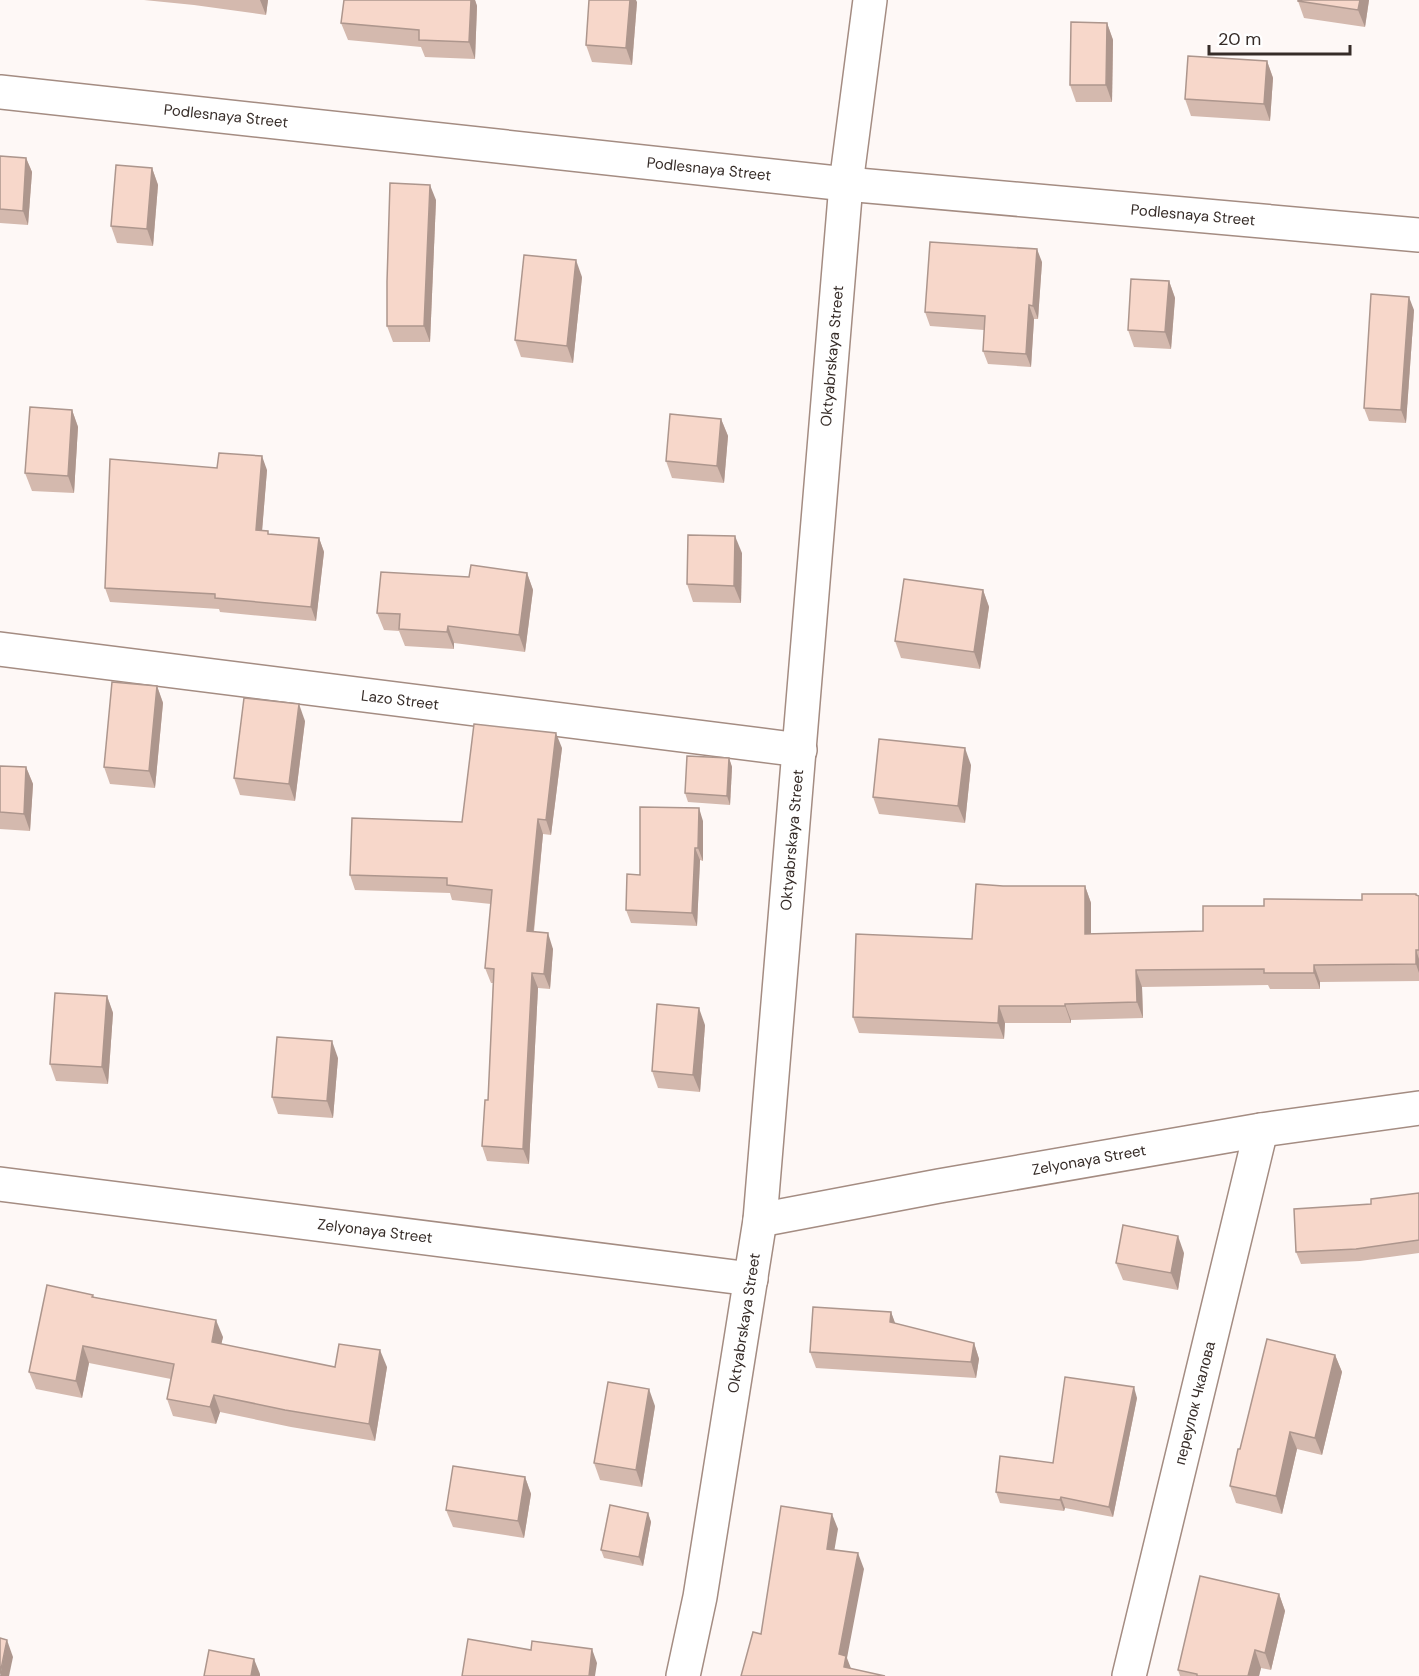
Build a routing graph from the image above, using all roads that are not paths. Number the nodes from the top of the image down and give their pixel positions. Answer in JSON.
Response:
{"nodes":[{"id":1,"x":870,"y":0,"type":"edge"},
{"id":2,"x":0,"y":92,"type":"edge"},
{"id":3,"x":846,"y":184,"type":"junction"},
{"id":4,"x":1419,"y":234,"type":"edge"},
{"id":5,"x":0,"y":649,"type":"edge"},
{"id":6,"x":800,"y":750,"type":"junction"},
{"id":7,"x":1419,"y":1108,"type":"edge"},
{"id":8,"x":1261,"y":1130,"type":"junction"},
{"id":9,"x":0,"y":1184,"type":"edge"},
{"id":10,"x":760,"y":1220,"type":"junction"},
{"id":11,"x":751,"y":1279,"type":"junction"},
{"id":12,"x":683,"y":1676,"type":"edge"},
{"id":13,"x":1129,"y":1676,"type":"edge"}],
"edges":[{"from":1,"to":3,"type":"street","name":"Oktyabrskaya Street"},
{"from":2,"to":3,"type":"street","name":"Podlesnaya Street"},
{"from":3,"to":4,"type":"street","name":"Podlesnaya Street"},
{"from":3,"to":6,"type":"street","name":"Oktyabrskaya Street"},
{"from":5,"to":6,"type":"street","name":"Lazo Street"},
{"from":6,"to":10,"type":"street","name":"Oktyabrskaya Street"},
{"from":7,"to":8,"type":"street","name":"Zelyonaya Street"},
{"from":8,"to":10,"type":"street","name":"Zelyonaya Street"},
{"from":8,"to":13,"type":"street","name":"переулок Чкалова"},
{"from":9,"to":11,"type":"street","name":"Zelyonaya Street"},
{"from":10,"to":11,"type":"street","name":"Oktyabrskaya Street"},
{"from":11,"to":12,"type":"street","name":"Oktyabrskaya Street"}]}
